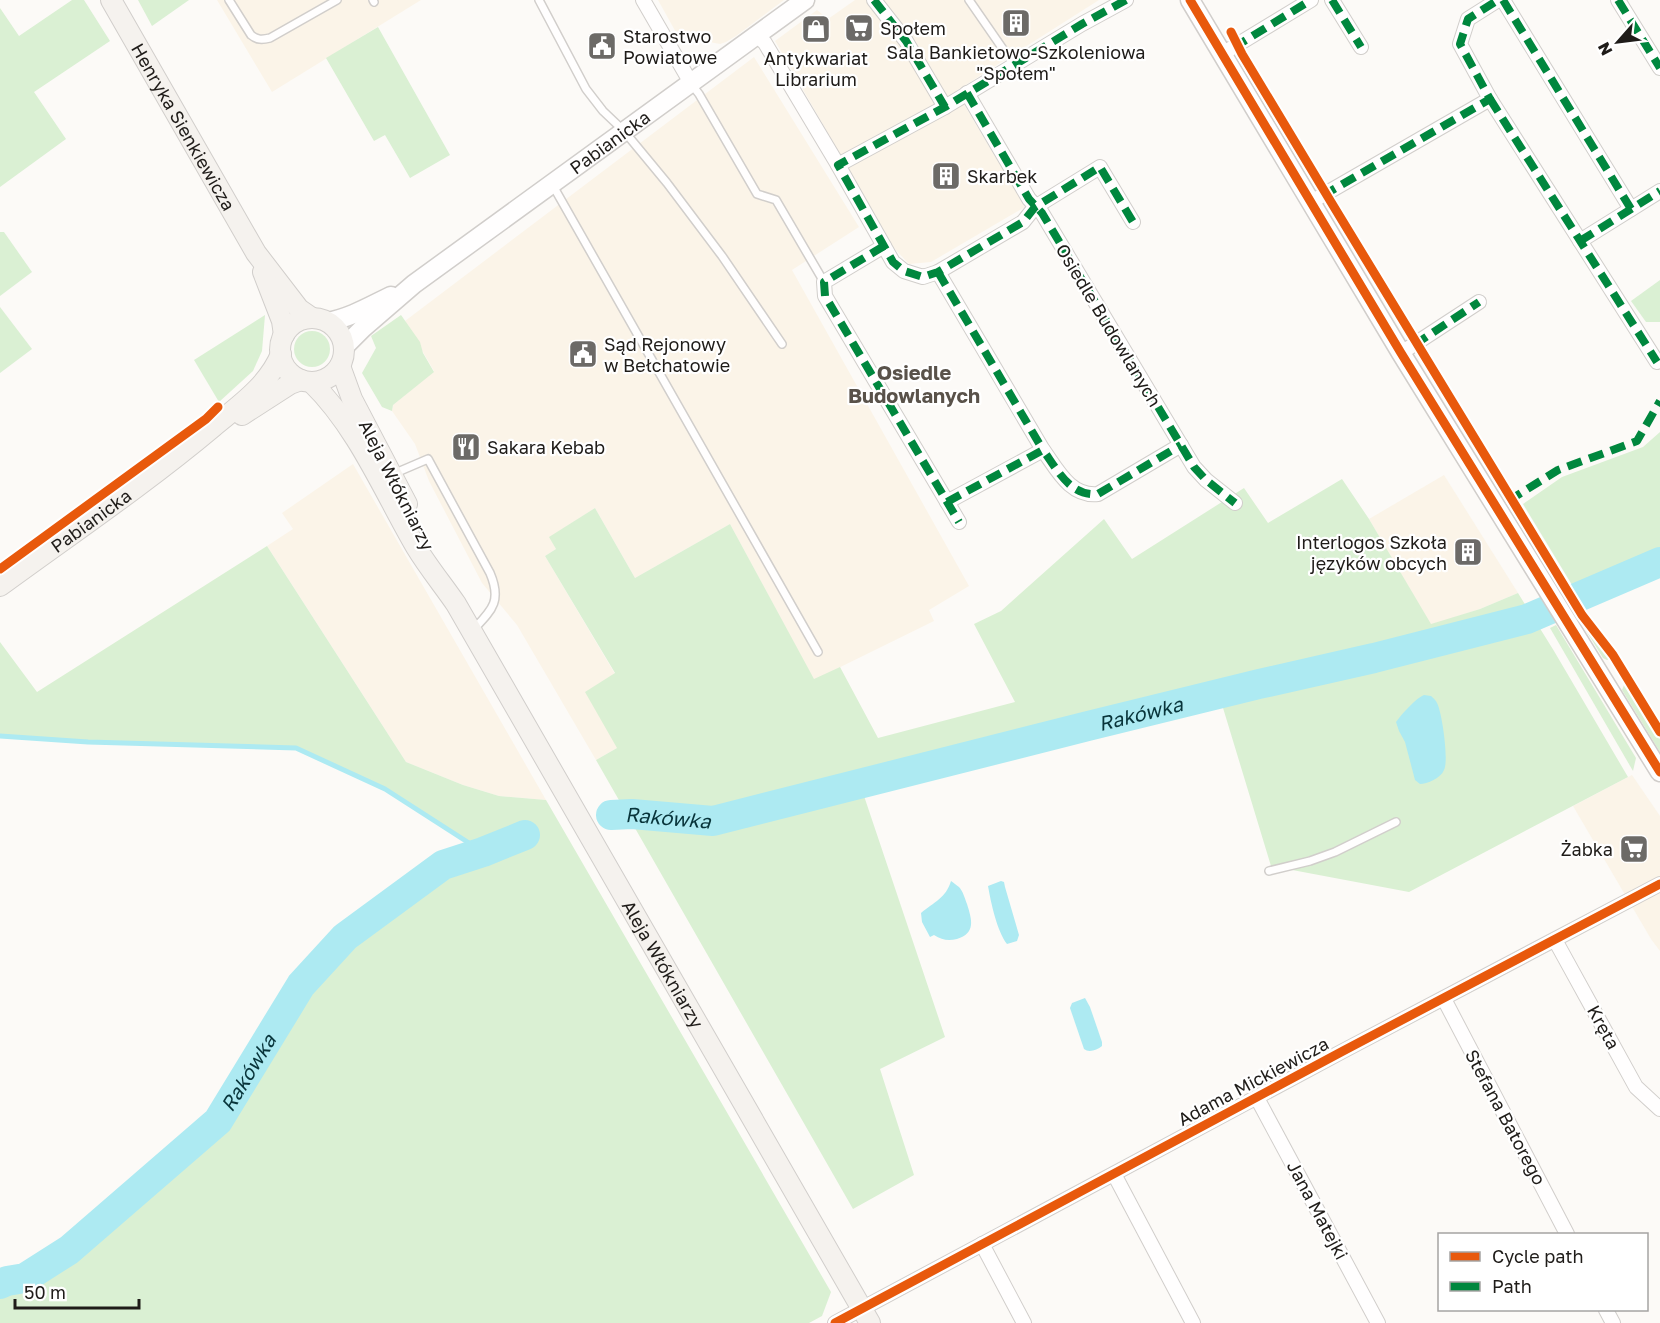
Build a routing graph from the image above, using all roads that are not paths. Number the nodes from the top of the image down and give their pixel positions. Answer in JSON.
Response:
{"nodes":[{"id":1,"x":229,"y":0,"type":"edge"},
{"id":2,"x":337,"y":0,"type":"edge"},
{"id":3,"x":539,"y":0,"type":"edge"},
{"id":4,"x":643,"y":0,"type":"edge"},
{"id":5,"x":805,"y":0,"type":"edge"},
{"id":6,"x":874,"y":0,"type":"edge"},
{"id":7,"x":969,"y":0,"type":"edge"},
{"id":8,"x":1126,"y":0,"type":"edge"},
{"id":9,"x":1190,"y":0,"type":"edge"},
{"id":10,"x":1311,"y":0,"type":"edge"},
{"id":11,"x":1332,"y":0,"type":"edge"},
{"id":12,"x":1497,"y":0,"type":"edge"},
{"id":13,"x":1503,"y":0,"type":"edge"},
{"id":14,"x":1618,"y":0,"type":"edge"},
{"id":15,"x":111,"y":1,"type":"edge"},
{"id":16,"x":757,"y":35,"type":"junction"},
{"id":17,"x":1361,"y":47,"type":"dead end"},
{"id":18,"x":1005,"y":52,"type":"dead end"},
{"id":19,"x":1222,"y":54,"type":"junction"},
{"id":20,"x":1660,"y":68,"type":"edge"},
{"id":21,"x":691,"y":83,"type":"junction"},
{"id":22,"x":967,"y":93,"type":"junction"},
{"id":23,"x":1490,"y":99,"type":"junction"},
{"id":24,"x":945,"y":107,"type":"junction"},
{"id":25,"x":624,"y":130,"type":"junction"},
{"id":26,"x":838,"y":165,"type":"junction"},
{"id":27,"x":552,"y":184,"type":"junction"},
{"id":28,"x":1660,"y":191,"type":"edge"},
{"id":29,"x":1311,"y":202,"type":"junction"},
{"id":30,"x":1035,"y":207,"type":"junction"},
{"id":31,"x":1631,"y":209,"type":"junction"},
{"id":32,"x":1133,"y":222,"type":"dead end"},
{"id":33,"x":1580,"y":241,"type":"junction"},
{"id":34,"x":884,"y":246,"type":"junction"},
{"id":35,"x":256,"y":253,"type":"junction"},
{"id":36,"x":938,"y":272,"type":"junction"},
{"id":37,"x":824,"y":282,"type":"junction"},
{"id":38,"x":414,"y":284,"type":"junction"},
{"id":39,"x":1479,"y":303,"type":"dead end"},
{"id":40,"x":320,"y":320,"type":"junction"},
{"id":41,"x":284,"y":335,"type":"junction"},
{"id":42,"x":782,"y":344,"type":"dead end"},
{"id":43,"x":1401,"y":353,"type":"junction"},
{"id":44,"x":281,"y":354,"type":"junction"},
{"id":45,"x":342,"y":357,"type":"junction"},
{"id":46,"x":1657,"y":362,"type":"dead end"},
{"id":47,"x":307,"y":381,"type":"junction"},
{"id":48,"x":1181,"y":445,"type":"junction"},
{"id":49,"x":1043,"y":450,"type":"junction"},
{"id":50,"x":182,"y":453,"type":"junction"},
{"id":51,"x":386,"y":478,"type":"junction"},
{"id":52,"x":947,"y":502,"type":"junction"},
{"id":53,"x":1235,"y":503,"type":"dead end"},
{"id":54,"x":959,"y":522,"type":"dead end"},
{"id":55,"x":0,"y":586,"type":"edge"},
{"id":56,"x":472,"y":631,"type":"junction"},
{"id":57,"x":818,"y":652,"type":"dead end"},
{"id":58,"x":1660,"y":772,"type":"edge"},
{"id":59,"x":1396,"y":822,"type":"dead end"},
{"id":60,"x":1269,"y":871,"type":"dead end"},
{"id":61,"x":1660,"y":884,"type":"edge"},
{"id":62,"x":1555,"y":940,"type":"junction"},
{"id":63,"x":1444,"y":999,"type":"junction"},
{"id":64,"x":1257,"y":1098,"type":"junction"},
{"id":65,"x":1660,"y":1109,"type":"edge"},
{"id":66,"x":1114,"y":1173,"type":"junction"},
{"id":67,"x":1566,"y":1233,"type":"edge"},
{"id":68,"x":982,"y":1244,"type":"junction"},
{"id":69,"x":866,"y":1316,"type":"edge"},
{"id":70,"x":836,"y":1323,"type":"edge"},
{"id":71,"x":1024,"y":1323,"type":"edge"},
{"id":72,"x":1193,"y":1323,"type":"edge"},
{"id":73,"x":1378,"y":1323,"type":"edge"}],
"edges":[{"from":1,"to":2,"type":"lane"},
{"from":3,"to":25,"type":"lane"},
{"from":4,"to":21,"type":"street"},
{"from":5,"to":16,"type":"street","name":"Pabianicka"},
{"from":6,"to":24,"type":"street"},
{"from":7,"to":18,"type":"lane"},
{"from":8,"to":22,"type":"street"},
{"from":9,"to":19,"type":"street"},
{"from":10,"to":19,"type":"street"},
{"from":11,"to":17,"type":"street"},
{"from":12,"to":23,"type":"street"},
{"from":13,"to":31,"type":"street"},
{"from":14,"to":20,"type":"street"},
{"from":15,"to":35,"type":"main road","name":"Henryka Sienkiewicza"},
{"from":16,"to":21,"type":"street","name":"Pabianicka"},
{"from":16,"to":26,"type":"street"},
{"from":19,"to":29,"type":"street"},
{"from":21,"to":25,"type":"street","name":"Pabianicka"},
{"from":21,"to":37,"type":"lane"},
{"from":22,"to":24,"type":"street"},
{"from":22,"to":30,"type":"street","name":"Osiedle Budowlanych"},
{"from":23,"to":29,"type":"street"},
{"from":23,"to":33,"type":"street"},
{"from":24,"to":26,"type":"street"},
{"from":25,"to":27,"type":"street","name":"Pabianicka"},
{"from":25,"to":42,"type":"lane"},
{"from":26,"to":34,"type":"street"},
{"from":27,"to":38,"type":"street","name":"Pabianicka"},
{"from":27,"to":57,"type":"lane"},
{"from":28,"to":31,"type":"street"},
{"from":29,"to":43,"type":"street"},
{"from":30,"to":32,"type":"street"},
{"from":30,"to":36,"type":"street"},
{"from":30,"to":48,"type":"street","name":"Osiedle Budowlanych"},
{"from":31,"to":33,"type":"street"},
{"from":33,"to":46,"type":"street"},
{"from":34,"to":36,"type":"street"},
{"from":34,"to":37,"type":"street"},
{"from":35,"to":40,"type":"main road","name":"Henryka Sienkiewicza"},
{"from":35,"to":41,"type":"main road","name":"Henryka Sienkiewicza"},
{"from":36,"to":49,"type":"street"},
{"from":37,"to":52,"type":"street"},
{"from":38,"to":40,"type":"street","name":"Pabianicka"},
{"from":38,"to":45,"type":"street","name":"Pabianicka"},
{"from":39,"to":43,"type":"street"},
{"from":40,"to":41,"type":"main road"},
{"from":40,"to":45,"type":"main road"},
{"from":41,"to":44,"type":"main road"},
{"from":43,"to":58,"type":"street"},
{"from":44,"to":47,"type":"main road"},
{"from":44,"to":50,"type":"main road","name":"Pabianicka"},
{"from":45,"to":47,"type":"main road"},
{"from":45,"to":51,"type":"main road","name":"Aleja Włókniarzy"},
{"from":47,"to":50,"type":"main road","name":"Pabianicka"},
{"from":47,"to":51,"type":"main road","name":"Aleja Włókniarzy"},
{"from":48,"to":49,"type":"street"},
{"from":48,"to":53,"type":"street","name":"Osiedle Budowlanych"},
{"from":49,"to":52,"type":"street"},
{"from":50,"to":55,"type":"main road","name":"Pabianicka"},
{"from":51,"to":56,"type":"main road","name":"Aleja Włókniarzy"},
{"from":51,"to":56,"type":"lane"},
{"from":52,"to":54,"type":"street"},
{"from":56,"to":69,"type":"main road","name":"Aleja Włókniarzy"},
{"from":59,"to":60,"type":"lane"},
{"from":61,"to":62,"type":"street","name":"Adama Mickiewicza"},
{"from":62,"to":63,"type":"street","name":"Adama Mickiewicza"},
{"from":62,"to":65,"type":"street","name":"Kręta"},
{"from":63,"to":64,"type":"street","name":"Adama Mickiewicza"},
{"from":63,"to":67,"type":"street","name":"Stefana Batorego"},
{"from":64,"to":66,"type":"street","name":"Adama Mickiewicza"},
{"from":64,"to":73,"type":"street","name":"Jana Matejki"},
{"from":66,"to":68,"type":"street","name":"Adama Mickiewicza"},
{"from":66,"to":72,"type":"street"},
{"from":68,"to":69,"type":"street","name":"Adama Mickiewicza"},
{"from":68,"to":71,"type":"street"},
{"from":69,"to":70,"type":"street","name":"Adama Mickiewicza"}]}
